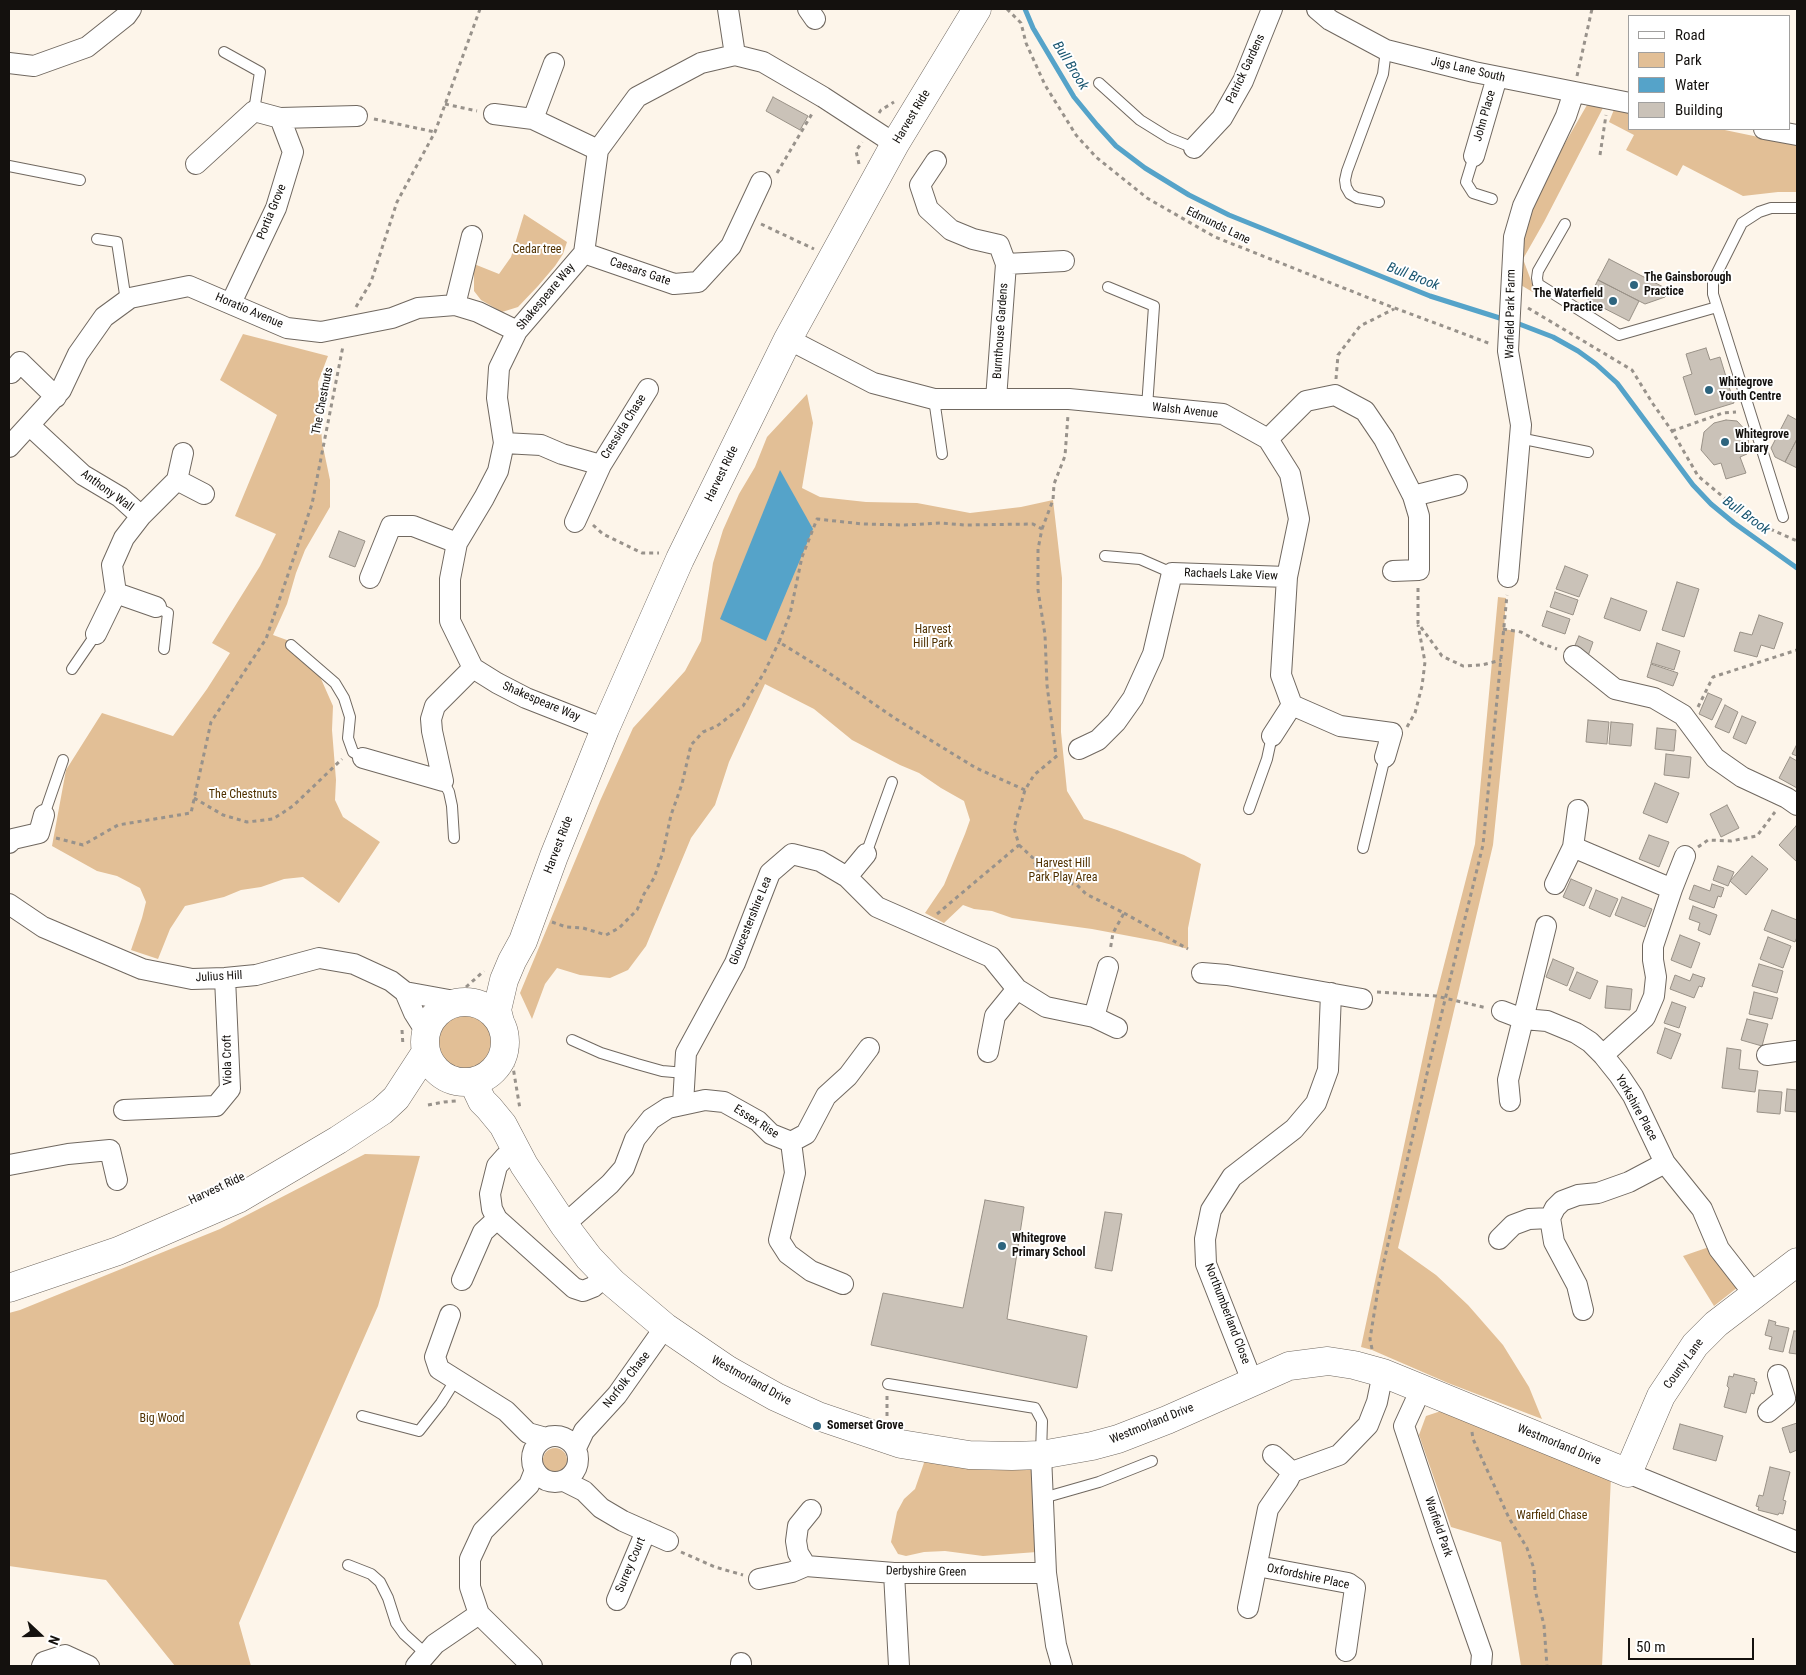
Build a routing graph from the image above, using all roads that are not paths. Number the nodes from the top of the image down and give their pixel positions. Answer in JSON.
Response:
{"nodes":[{"id":1,"x":131,"y":9,"type":"edge"},
{"id":2,"x":728,"y":9,"type":"edge"},
{"id":3,"x":977,"y":9,"type":"edge"},
{"id":4,"x":1272,"y":9,"type":"edge"},
{"id":5,"x":1318,"y":9,"type":"edge"},
{"id":6,"x":1386,"y":50,"type":"junction"},
{"id":7,"x":224,"y":52,"type":"dead end"},
{"id":8,"x":734,"y":55,"type":"junction"},
{"id":9,"x":9,"y":63,"type":"edge"},
{"id":10,"x":554,"y":63,"type":"dead end"},
{"id":11,"x":1496,"y":77,"type":"junction"},
{"id":12,"x":1099,"y":83,"type":"dead end"},
{"id":13,"x":1576,"y":84,"type":"junction"},
{"id":14,"x":1628,"y":103,"type":"edge"},
{"id":15,"x":254,"y":111,"type":"junction"},
{"id":16,"x":494,"y":114,"type":"road end"},
{"id":17,"x":357,"y":116,"type":"road end"},
{"id":18,"x":280,"y":118,"type":"junction"},
{"id":19,"x":533,"y":119,"type":"junction"},
{"id":20,"x":1770,"y":130,"type":"edge"},
{"id":21,"x":1797,"y":135,"type":"edge"},
{"id":22,"x":895,"y":144,"type":"junction"},
{"id":23,"x":1194,"y":148,"type":"joint"},
{"id":24,"x":598,"y":150,"type":"junction"},
{"id":25,"x":1474,"y":156,"type":"joint"},
{"id":26,"x":936,"y":161,"type":"dead end"},
{"id":27,"x":196,"y":164,"type":"dead end"},
{"id":28,"x":9,"y":166,"type":"edge"},
{"id":29,"x":80,"y":180,"type":"dead end"},
{"id":30,"x":762,"y":182,"type":"road end"},
{"id":31,"x":1492,"y":199,"type":"dead end"},
{"id":32,"x":1379,"y":202,"type":"dead end"},
{"id":33,"x":1797,"y":208,"type":"edge"},
{"id":34,"x":1565,"y":224,"type":"dead end"},
{"id":35,"x":472,"y":236,"type":"dead end"},
{"id":36,"x":97,"y":239,"type":"dead end"},
{"id":37,"x":584,"y":252,"type":"junction"},
{"id":38,"x":1064,"y":261,"type":"dead end"},
{"id":39,"x":1006,"y":264,"type":"junction"},
{"id":40,"x":1108,"y":287,"type":"dead end"},
{"id":41,"x":126,"y":301,"type":"junction"},
{"id":42,"x":231,"y":303,"type":"junction"},
{"id":43,"x":455,"y":305,"type":"junction"},
{"id":44,"x":1717,"y":307,"type":"junction"},
{"id":45,"x":517,"y":331,"type":"junction"},
{"id":46,"x":788,"y":339,"type":"junction"},
{"id":47,"x":11,"y":373,"type":"dead end"},
{"id":48,"x":648,"y":389,"type":"dead end"},
{"id":49,"x":56,"y":396,"type":"junction"},
{"id":50,"x":934,"y":399,"type":"junction"},
{"id":51,"x":996,"y":399,"type":"junction"},
{"id":52,"x":1147,"y":407,"type":"junction"},
{"id":53,"x":29,"y":425,"type":"junction"},
{"id":54,"x":1268,"y":438,"type":"junction"},
{"id":55,"x":1520,"y":438,"type":"junction"},
{"id":56,"x":504,"y":443,"type":"junction"},
{"id":57,"x":9,"y":447,"type":"edge"},
{"id":58,"x":1588,"y":452,"type":"dead end"},
{"id":59,"x":183,"y":454,"type":"dead end"},
{"id":60,"x":942,"y":454,"type":"dead end"},
{"id":61,"x":601,"y":465,"type":"junction"},
{"id":62,"x":177,"y":480,"type":"junction"},
{"id":63,"x":1457,"y":485,"type":"dead end"},
{"id":64,"x":204,"y":494,"type":"dead end"},
{"id":65,"x":1413,"y":496,"type":"junction"},
{"id":66,"x":141,"y":516,"type":"junction"},
{"id":67,"x":1783,"y":517,"type":"dead end"},
{"id":68,"x":577,"y":518,"type":"road end"},
{"id":69,"x":457,"y":543,"type":"junction"},
{"id":70,"x":1105,"y":556,"type":"dead end"},
{"id":71,"x":1394,"y":571,"type":"dead end"},
{"id":72,"x":1172,"y":573,"type":"junction"},
{"id":73,"x":1508,"y":576,"type":"road end"},
{"id":74,"x":1287,"y":577,"type":"junction"},
{"id":75,"x":370,"y":578,"type":"dead end"},
{"id":76,"x":116,"y":593,"type":"junction"},
{"id":77,"x":156,"y":607,"type":"joint"},
{"id":78,"x":96,"y":634,"type":"joint"},
{"id":79,"x":291,"y":645,"type":"dead end"},
{"id":80,"x":164,"y":649,"type":"dead end"},
{"id":81,"x":1574,"y":656,"type":"road end"},
{"id":82,"x":473,"y":668,"type":"junction"},
{"id":83,"x":72,"y":669,"type":"dead end"},
{"id":84,"x":1292,"y":705,"type":"junction"},
{"id":85,"x":605,"y":729,"type":"junction"},
{"id":86,"x":1272,"y":736,"type":"joint"},
{"id":87,"x":1079,"y":749,"type":"road end"},
{"id":88,"x":358,"y":755,"type":"joint"},
{"id":89,"x":1385,"y":757,"type":"joint"},
{"id":90,"x":63,"y":760,"type":"dead end"},
{"id":91,"x":443,"y":781,"type":"junction"},
{"id":92,"x":892,"y":782,"type":"dead end"},
{"id":93,"x":1792,"y":802,"type":"edge"},
{"id":94,"x":1249,"y":809,"type":"dead end"},
{"id":95,"x":1578,"y":810,"type":"dead end"},
{"id":96,"x":41,"y":824,"type":"joint"},
{"id":97,"x":454,"y":838,"type":"dead end"},
{"id":98,"x":9,"y":843,"type":"edge"},
{"id":99,"x":1573,"y":847,"type":"junction"},
{"id":100,"x":1363,"y":848,"type":"dead end"},
{"id":101,"x":866,"y":854,"type":"joint"},
{"id":102,"x":1685,"y":856,"type":"road end"},
{"id":103,"x":847,"y":877,"type":"junction"},
{"id":104,"x":1555,"y":884,"type":"dead end"},
{"id":105,"x":1672,"y":889,"type":"junction"},
{"id":106,"x":9,"y":904,"type":"edge"},
{"id":107,"x":1546,"y":926,"type":"dead end"},
{"id":108,"x":512,"y":961,"type":"junction"},
{"id":109,"x":1108,"y":967,"type":"road end"},
{"id":110,"x":1202,"y":973,"type":"dead end"},
{"id":111,"x":225,"y":978,"type":"junction"},
{"id":112,"x":1016,"y":989,"type":"junction"},
{"id":113,"x":405,"y":992,"type":"junction"},
{"id":114,"x":1331,"y":993,"type":"junction"},
{"id":115,"x":1362,"y":999,"type":"road end"},
{"id":116,"x":465,"y":1002,"type":"junction"},
{"id":117,"x":1502,"y":1011,"type":"road end"},
{"id":118,"x":1094,"y":1018,"type":"junction"},
{"id":119,"x":1523,"y":1019,"type":"junction"},
{"id":120,"x":1117,"y":1028,"type":"dead end"},
{"id":121,"x":506,"y":1029,"type":"junction"},
{"id":122,"x":572,"y":1040,"type":"dead end"},
{"id":123,"x":414,"y":1041,"type":"junction"},
{"id":124,"x":869,"y":1048,"type":"dead end"},
{"id":125,"x":1797,"y":1049,"type":"edge"},
{"id":126,"x":988,"y":1052,"type":"dead end"},
{"id":127,"x":1603,"y":1055,"type":"junction"},
{"id":128,"x":1767,"y":1055,"type":"dead end"},
{"id":129,"x":685,"y":1073,"type":"junction"},
{"id":130,"x":507,"y":1075,"type":"junction"},
{"id":131,"x":463,"y":1090,"type":"junction"},
{"id":132,"x":396,"y":1098,"type":"junction"},
{"id":133,"x":1510,"y":1101,"type":"dead end"},
{"id":134,"x":683,"y":1104,"type":"junction"},
{"id":135,"x":124,"y":1110,"type":"dead end"},
{"id":136,"x":503,"y":1125,"type":"junction"},
{"id":137,"x":791,"y":1142,"type":"junction"},
{"id":138,"x":517,"y":1152,"type":"junction"},
{"id":139,"x":1666,"y":1163,"type":"junction"},
{"id":140,"x":9,"y":1165,"type":"edge"},
{"id":141,"x":117,"y":1180,"type":"dead end"},
{"id":142,"x":1550,"y":1218,"type":"junction"},
{"id":143,"x":497,"y":1219,"type":"junction"},
{"id":144,"x":564,"y":1225,"type":"junction"},
{"id":145,"x":1499,"y":1239,"type":"dead end"},
{"id":146,"x":1797,"y":1262,"type":"edge"},
{"id":147,"x":606,"y":1276,"type":"junction"},
{"id":148,"x":462,"y":1280,"type":"dead end"},
{"id":149,"x":843,"y":1284,"type":"dead end"},
{"id":150,"x":9,"y":1288,"type":"edge"},
{"id":151,"x":1754,"y":1294,"type":"junction"},
{"id":152,"x":1583,"y":1310,"type":"dead end"},
{"id":153,"x":450,"y":1315,"type":"dead end"},
{"id":154,"x":665,"y":1327,"type":"junction"},
{"id":155,"x":1377,"y":1362,"type":"junction"},
{"id":156,"x":1778,"y":1375,"type":"dead end"},
{"id":157,"x":456,"y":1379,"type":"junction"},
{"id":158,"x":1252,"y":1381,"type":"junction"},
{"id":159,"x":888,"y":1384,"type":"road end"},
{"id":160,"x":1421,"y":1389,"type":"junction"},
{"id":161,"x":1791,"y":1399,"type":"edge"},
{"id":162,"x":1768,"y":1412,"type":"dead end"},
{"id":163,"x":362,"y":1416,"type":"dead end"},
{"id":164,"x":576,"y":1439,"type":"junction"},
{"id":165,"x":536,"y":1440,"type":"junction"},
{"id":166,"x":1041,"y":1455,"type":"junction"},
{"id":167,"x":1273,"y":1455,"type":"dead end"},
{"id":168,"x":1152,"y":1461,"type":"dead end"},
{"id":169,"x":1292,"y":1472,"type":"junction"},
{"id":170,"x":1628,"y":1473,"type":"junction"},
{"id":171,"x":550,"y":1477,"type":"junction"},
{"id":172,"x":1043,"y":1498,"type":"junction"},
{"id":173,"x":811,"y":1510,"type":"dead end"},
{"id":174,"x":646,"y":1531,"type":"junction"},
{"id":175,"x":668,"y":1541,"type":"road end"},
{"id":176,"x":1797,"y":1542,"type":"edge"},
{"id":177,"x":348,"y":1565,"type":"dead end"},
{"id":178,"x":806,"y":1566,"type":"junction"},
{"id":179,"x":1257,"y":1566,"type":"junction"},
{"id":180,"x":894,"y":1573,"type":"junction"},
{"id":181,"x":1046,"y":1573,"type":"junction"},
{"id":182,"x":759,"y":1579,"type":"road end"},
{"id":183,"x":617,"y":1600,"type":"dead end"},
{"id":184,"x":1248,"y":1608,"type":"dead end"},
{"id":185,"x":479,"y":1614,"type":"junction"},
{"id":186,"x":1346,"y":1651,"type":"dead end"},
{"id":187,"x":421,"y":1660,"type":"edge"},
{"id":188,"x":42,"y":1666,"type":"edge"},
{"id":189,"x":89,"y":1666,"type":"edge"},
{"id":190,"x":532,"y":1666,"type":"edge"},
{"id":191,"x":899,"y":1666,"type":"edge"},
{"id":192,"x":1062,"y":1666,"type":"edge"},
{"id":193,"x":1481,"y":1666,"type":"edge"}],
"edges":[{"from":1,"to":9,"type":"street"},
{"from":2,"to":8,"type":"street"},
{"from":3,"to":22,"type":"street","name":"Harvest Ride"},
{"from":4,"to":23,"type":"street","name":"Patrick Gardens"},
{"from":5,"to":6,"type":"street","name":"Jigs Lane South"},
{"from":6,"to":11,"type":"street","name":"Jigs Lane South"},
{"from":6,"to":32,"type":"lane"},
{"from":7,"to":15,"type":"lane"},
{"from":8,"to":22,"type":"street","name":"Shakespeare Way"},
{"from":8,"to":24,"type":"street","name":"Shakespeare Way"},
{"from":10,"to":19,"type":"street"},
{"from":11,"to":13,"type":"street","name":"Jigs Lane South"},
{"from":11,"to":25,"type":"street","name":"John Place"},
{"from":12,"to":23,"type":"lane"},
{"from":13,"to":14,"type":"street","name":"Jigs Lane South"},
{"from":13,"to":55,"type":"street","name":"Warfield Park Farm"},
{"from":15,"to":18,"type":"street"},
{"from":15,"to":27,"type":"street"},
{"from":16,"to":19,"type":"street"},
{"from":17,"to":18,"type":"street"},
{"from":18,"to":42,"type":"street","name":"Portia Grove"},
{"from":19,"to":24,"type":"street"},
{"from":20,"to":21,"type":"street"},
{"from":22,"to":46,"type":"street","name":"Harvest Ride"},
{"from":24,"to":37,"type":"street","name":"Shakespeare Way"},
{"from":25,"to":31,"type":"lane"},
{"from":26,"to":39,"type":"street"},
{"from":28,"to":29,"type":"lane"},
{"from":30,"to":37,"type":"street","name":"Caesars Gate"},
{"from":33,"to":44,"type":"lane"},
{"from":34,"to":44,"type":"lane"},
{"from":35,"to":43,"type":"street"},
{"from":36,"to":41,"type":"lane"},
{"from":37,"to":45,"type":"street","name":"Shakespeare Way"},
{"from":38,"to":39,"type":"street"},
{"from":39,"to":51,"type":"street","name":"Burnthouse Gardens"},
{"from":40,"to":52,"type":"lane"},
{"from":41,"to":42,"type":"street","name":"Horatio Avenue"},
{"from":41,"to":49,"type":"street","name":"Horatio Avenue"},
{"from":42,"to":43,"type":"street","name":"Horatio Avenue"},
{"from":43,"to":45,"type":"street","name":"Horatio Avenue"},
{"from":44,"to":67,"type":"lane"},
{"from":45,"to":56,"type":"street","name":"Shakespeare Way"},
{"from":46,"to":50,"type":"street","name":"Walsh Avenue"},
{"from":46,"to":85,"type":"street","name":"Harvest Ride"},
{"from":47,"to":49,"type":"street"},
{"from":48,"to":61,"type":"street","name":"Cressida Chase"},
{"from":49,"to":53,"type":"street","name":"Horatio Avenue"},
{"from":50,"to":51,"type":"street","name":"Walsh Avenue"},
{"from":50,"to":60,"type":"lane"},
{"from":51,"to":52,"type":"street","name":"Walsh Avenue"},
{"from":52,"to":54,"type":"street","name":"Walsh Avenue"},
{"from":53,"to":57,"type":"street","name":"Horatio Avenue"},
{"from":53,"to":66,"type":"street","name":"Anthony Wall"},
{"from":54,"to":65,"type":"street"},
{"from":54,"to":74,"type":"street"},
{"from":55,"to":58,"type":"lane"},
{"from":55,"to":73,"type":"street","name":"Warfield Park Farm"},
{"from":56,"to":61,"type":"street","name":"Cressida Chase"},
{"from":56,"to":69,"type":"street","name":"Shakespeare Way"},
{"from":59,"to":62,"type":"street"},
{"from":61,"to":68,"type":"street","name":"Cressida Chase"},
{"from":62,"to":64,"type":"street"},
{"from":62,"to":66,"type":"street","name":"Anthony Wall"},
{"from":63,"to":65,"type":"street"},
{"from":65,"to":71,"type":"street"},
{"from":66,"to":76,"type":"street","name":"Anthony Wall"},
{"from":69,"to":75,"type":"street"},
{"from":69,"to":82,"type":"street","name":"Shakespeare Way"},
{"from":70,"to":72,"type":"lane"},
{"from":72,"to":74,"type":"street","name":"Rachaels Lake View"},
{"from":72,"to":87,"type":"street","name":"Rachaels Lake View"},
{"from":74,"to":84,"type":"street"},
{"from":76,"to":77,"type":"street"},
{"from":76,"to":78,"type":"street"},
{"from":77,"to":80,"type":"lane"},
{"from":78,"to":83,"type":"lane"},
{"from":79,"to":88,"type":"lane"},
{"from":81,"to":93,"type":"street"},
{"from":82,"to":85,"type":"street","name":"Shakespeare Way"},
{"from":82,"to":91,"type":"street"},
{"from":84,"to":86,"type":"street"},
{"from":84,"to":89,"type":"street"},
{"from":85,"to":108,"type":"street","name":"Harvest Ride"},
{"from":86,"to":94,"type":"lane"},
{"from":88,"to":91,"type":"street"},
{"from":89,"to":100,"type":"lane"},
{"from":90,"to":96,"type":"lane"},
{"from":91,"to":97,"type":"lane"},
{"from":92,"to":101,"type":"lane"},
{"from":95,"to":99,"type":"street"},
{"from":96,"to":98,"type":"street"},
{"from":99,"to":104,"type":"street"},
{"from":99,"to":105,"type":"street"},
{"from":101,"to":103,"type":"street"},
{"from":102,"to":105,"type":"street"},
{"from":103,"to":112,"type":"street","name":"Gloucestershire Lea"},
{"from":103,"to":129,"type":"street","name":"Gloucestershire Lea"},
{"from":105,"to":127,"type":"street"},
{"from":106,"to":111,"type":"street","name":"Julius Hill"},
{"from":107,"to":119,"type":"street"},
{"from":108,"to":116,"type":"street","name":"Harvest Ride"},
{"from":108,"to":121,"type":"street","name":"Harvest Ride"},
{"from":109,"to":118,"type":"street"},
{"from":110,"to":114,"type":"street"},
{"from":111,"to":113,"type":"street","name":"Julius Hill"},
{"from":111,"to":135,"type":"street","name":"Viola Croft"},
{"from":112,"to":118,"type":"street","name":"Gloucestershire Lea"},
{"from":112,"to":126,"type":"street"},
{"from":113,"to":116,"type":"street","name":"Julius Hill"},
{"from":113,"to":123,"type":"street"},
{"from":114,"to":115,"type":"street"},
{"from":114,"to":158,"type":"street","name":"Northumberland Close"},
{"from":116,"to":121,"type":"street"},
{"from":116,"to":123,"type":"street"},
{"from":117,"to":119,"type":"street","name":"Yorkshire Place"},
{"from":118,"to":120,"type":"street","name":"Gloucestershire Lea"},
{"from":119,"to":127,"type":"street","name":"Yorkshire Place"},
{"from":119,"to":133,"type":"street"},
{"from":121,"to":130,"type":"street"},
{"from":122,"to":129,"type":"lane"},
{"from":123,"to":131,"type":"street"},
{"from":123,"to":132,"type":"street","name":"Harvest Ride"},
{"from":124,"to":137,"type":"street","name":"Essex Rise"},
{"from":125,"to":128,"type":"street"},
{"from":127,"to":139,"type":"street","name":"Yorkshire Place"},
{"from":129,"to":134,"type":"street","name":"Gloucestershire Lea"},
{"from":130,"to":131,"type":"street"},
{"from":130,"to":136,"type":"street","name":"Westmorland Drive"},
{"from":131,"to":132,"type":"street","name":"Harvest Ride"},
{"from":131,"to":136,"type":"street","name":"Westmorland Drive"},
{"from":132,"to":150,"type":"street","name":"Harvest Ride"},
{"from":134,"to":137,"type":"street","name":"Essex Rise"},
{"from":134,"to":144,"type":"street","name":"Essex Rise"},
{"from":136,"to":138,"type":"street","name":"Westmorland Drive"},
{"from":137,"to":149,"type":"street"},
{"from":138,"to":143,"type":"street"},
{"from":138,"to":144,"type":"street","name":"Westmorland Drive"},
{"from":139,"to":142,"type":"street"},
{"from":139,"to":151,"type":"street","name":"Yorkshire Place"},
{"from":140,"to":141,"type":"street"},
{"from":142,"to":145,"type":"street"},
{"from":142,"to":152,"type":"street"},
{"from":143,"to":147,"type":"street"},
{"from":143,"to":148,"type":"street"},
{"from":144,"to":147,"type":"street","name":"Westmorland Drive"},
{"from":146,"to":151,"type":"street","name":"County Lane"},
{"from":147,"to":154,"type":"street","name":"Westmorland Drive"},
{"from":151,"to":170,"type":"street","name":"County Lane"},
{"from":153,"to":157,"type":"street"},
{"from":154,"to":164,"type":"street","name":"Norfolk Chase"},
{"from":154,"to":166,"type":"street","name":"Westmorland Drive"},
{"from":155,"to":158,"type":"street","name":"Westmorland Drive"},
{"from":155,"to":160,"type":"street","name":"Westmorland Drive"},
{"from":155,"to":169,"type":"street"},
{"from":156,"to":161,"type":"street"},
{"from":157,"to":163,"type":"lane"},
{"from":157,"to":165,"type":"street"},
{"from":158,"to":166,"type":"street","name":"Westmorland Drive"},
{"from":159,"to":166,"type":"lane"},
{"from":160,"to":170,"type":"street","name":"Westmorland Drive"},
{"from":160,"to":193,"type":"street","name":"Warfield Park"},
{"from":161,"to":162,"type":"street"},
{"from":164,"to":165,"type":"street"},
{"from":164,"to":171,"type":"street"},
{"from":165,"to":171,"type":"street"},
{"from":166,"to":172,"type":"street"},
{"from":167,"to":169,"type":"street"},
{"from":168,"to":172,"type":"lane"},
{"from":169,"to":179,"type":"street","name":"Oxfordshire Place"},
{"from":170,"to":176,"type":"street","name":"Westmorland Drive"},
{"from":171,"to":174,"type":"street","name":"Surrey Court"},
{"from":171,"to":185,"type":"street"},
{"from":172,"to":181,"type":"street"},
{"from":173,"to":178,"type":"street"},
{"from":174,"to":175,"type":"street","name":"Surrey Court"},
{"from":174,"to":183,"type":"street","name":"Surrey Court"},
{"from":177,"to":187,"type":"lane"},
{"from":178,"to":180,"type":"street","name":"Derbyshire Green"},
{"from":178,"to":182,"type":"street","name":"Derbyshire Green"},
{"from":179,"to":184,"type":"street","name":"Oxfordshire Place"},
{"from":179,"to":186,"type":"street","name":"Oxfordshire Place"},
{"from":180,"to":181,"type":"street","name":"Derbyshire Green"},
{"from":180,"to":191,"type":"street"},
{"from":181,"to":192,"type":"street"},
{"from":185,"to":187,"type":"street"},
{"from":185,"to":190,"type":"street"},
{"from":188,"to":189,"type":"street"}]}
